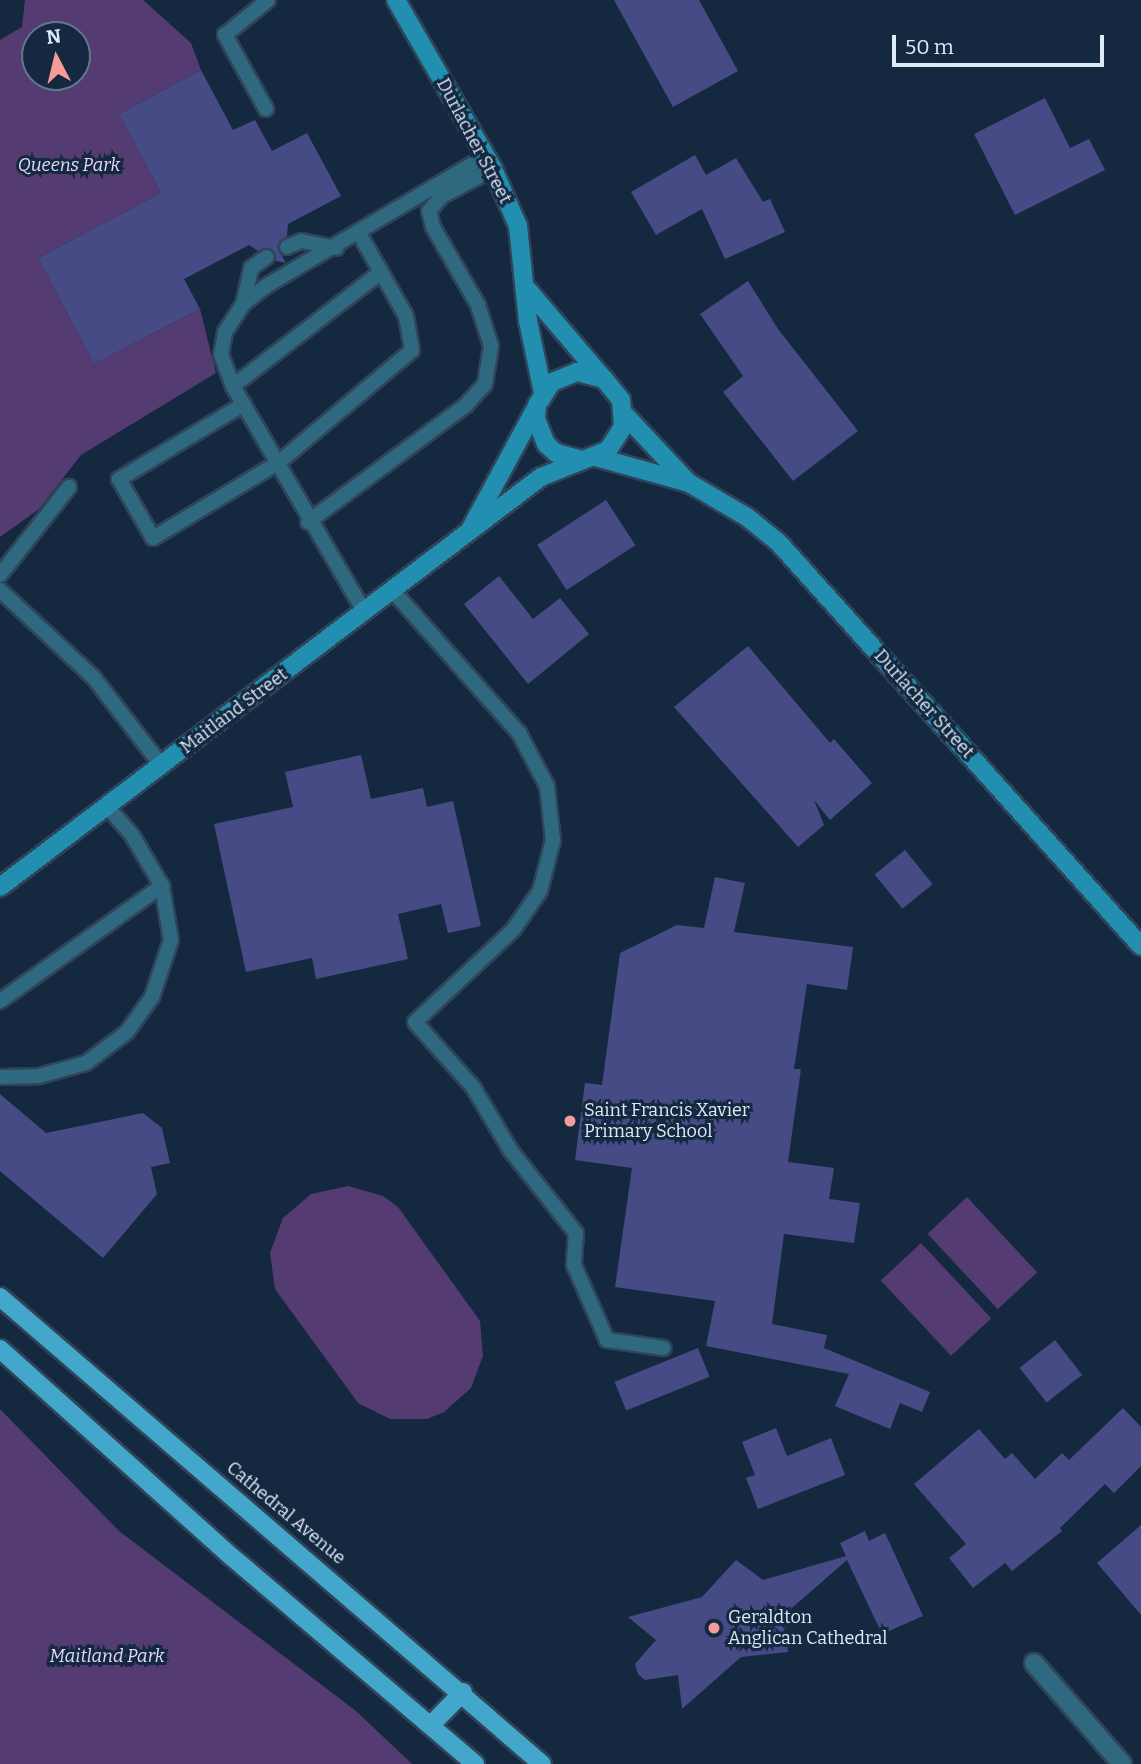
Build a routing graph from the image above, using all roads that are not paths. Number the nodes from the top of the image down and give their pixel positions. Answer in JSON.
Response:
{"nodes":[{"id":1,"x":268,"y":0,"type":"edge"},
{"id":2,"x":396,"y":0,"type":"edge"},
{"id":3,"x":266,"y":109,"type":"dead end"},
{"id":4,"x":489,"y":163,"type":"junction"},
{"id":5,"x":360,"y":235,"type":"junction"},
{"id":6,"x":287,"y":247,"type":"dead end"},
{"id":7,"x":336,"y":248,"type":"junction"},
{"id":8,"x":267,"y":257,"type":"dead end"},
{"id":9,"x":382,"y":272,"type":"junction"},
{"id":10,"x":528,"y":290,"type":"junction"},
{"id":11,"x":243,"y":304,"type":"junction"},
{"id":12,"x":604,"y":379,"type":"junction"},
{"id":13,"x":233,"y":386,"type":"junction"},
{"id":14,"x":540,"y":399,"type":"junction"},
{"id":15,"x":244,"y":404,"type":"junction"},
{"id":16,"x":624,"y":414,"type":"junction"},
{"id":17,"x":589,"y":458,"type":"junction"},
{"id":18,"x":278,"y":463,"type":"junction"},
{"id":19,"x":689,"y":483,"type":"junction"},
{"id":20,"x":69,"y":486,"type":"dead end"},
{"id":21,"x":308,"y":522,"type":"junction"},
{"id":22,"x":467,"y":534,"type":"junction"},
{"id":23,"x":0,"y":575,"type":"edge"},
{"id":24,"x":0,"y":590,"type":"edge"},
{"id":25,"x":393,"y":591,"type":"junction"},
{"id":26,"x":365,"y":612,"type":"junction"},
{"id":27,"x":162,"y":766,"type":"junction"},
{"id":28,"x":108,"y":807,"type":"junction"},
{"id":29,"x":162,"y":886,"type":"junction"},
{"id":30,"x":0,"y":887,"type":"edge"},
{"id":31,"x":1141,"y":946,"type":"edge"},
{"id":32,"x":0,"y":1001,"type":"edge"},
{"id":33,"x":0,"y":1077,"type":"edge"},
{"id":34,"x":0,"y":1297,"type":"edge"},
{"id":35,"x":663,"y":1348,"type":"dead end"},
{"id":36,"x":0,"y":1349,"type":"edge"},
{"id":37,"x":1034,"y":1663,"type":"dead end"},
{"id":38,"x":463,"y":1692,"type":"junction"},
{"id":39,"x":431,"y":1725,"type":"junction"},
{"id":40,"x":475,"y":1764,"type":"edge"},
{"id":41,"x":542,"y":1764,"type":"edge"},
{"id":42,"x":1122,"y":1764,"type":"edge"}],
"edges":[{"from":1,"to":3,"type":"lane"},
{"from":2,"to":4,"type":"main road","name":"Durlacher Street"},
{"from":4,"to":5,"type":"lane"},
{"from":4,"to":10,"type":"main road","name":"Durlacher Street"},
{"from":4,"to":21,"type":"lane"},
{"from":5,"to":7,"type":"lane"},
{"from":5,"to":9,"type":"lane"},
{"from":6,"to":7,"type":"lane"},
{"from":7,"to":11,"type":"lane"},
{"from":8,"to":11,"type":"lane"},
{"from":9,"to":13,"type":"lane"},
{"from":9,"to":18,"type":"lane"},
{"from":10,"to":12,"type":"main road"},
{"from":10,"to":14,"type":"main road","name":"Durlacher Street"},
{"from":11,"to":13,"type":"lane"},
{"from":12,"to":14,"type":"main road"},
{"from":12,"to":16,"type":"main road"},
{"from":13,"to":15,"type":"lane"},
{"from":14,"to":17,"type":"main road"},
{"from":14,"to":22,"type":"main road","name":"Maitland Street"},
{"from":15,"to":18,"type":"lane"},
{"from":15,"to":18,"type":"lane"},
{"from":16,"to":17,"type":"main road"},
{"from":16,"to":19,"type":"main road","name":"Durlacher Street"},
{"from":17,"to":19,"type":"main road","name":"Durlacher Street"},
{"from":17,"to":22,"type":"main road","name":"Maitland Street"},
{"from":18,"to":21,"type":"lane"},
{"from":19,"to":31,"type":"main road","name":"Durlacher Street"},
{"from":20,"to":23,"type":"lane"},
{"from":21,"to":26,"type":"lane"},
{"from":22,"to":25,"type":"main road","name":"Maitland Street"},
{"from":24,"to":27,"type":"lane"},
{"from":25,"to":26,"type":"main road","name":"Maitland Street"},
{"from":25,"to":35,"type":"lane"},
{"from":26,"to":27,"type":"main road","name":"Maitland Street"},
{"from":27,"to":28,"type":"main road","name":"Maitland Street"},
{"from":28,"to":29,"type":"lane"},
{"from":28,"to":30,"type":"main road","name":"Maitland Street"},
{"from":29,"to":32,"type":"lane"},
{"from":29,"to":33,"type":"lane"},
{"from":34,"to":38,"type":"main road","name":"Cathedral Avenue"},
{"from":36,"to":39,"type":"main road"},
{"from":37,"to":42,"type":"street"},
{"from":38,"to":39,"type":"main road"},
{"from":38,"to":41,"type":"main road","name":"Cathedral Avenue"},
{"from":39,"to":40,"type":"main road"}]}
